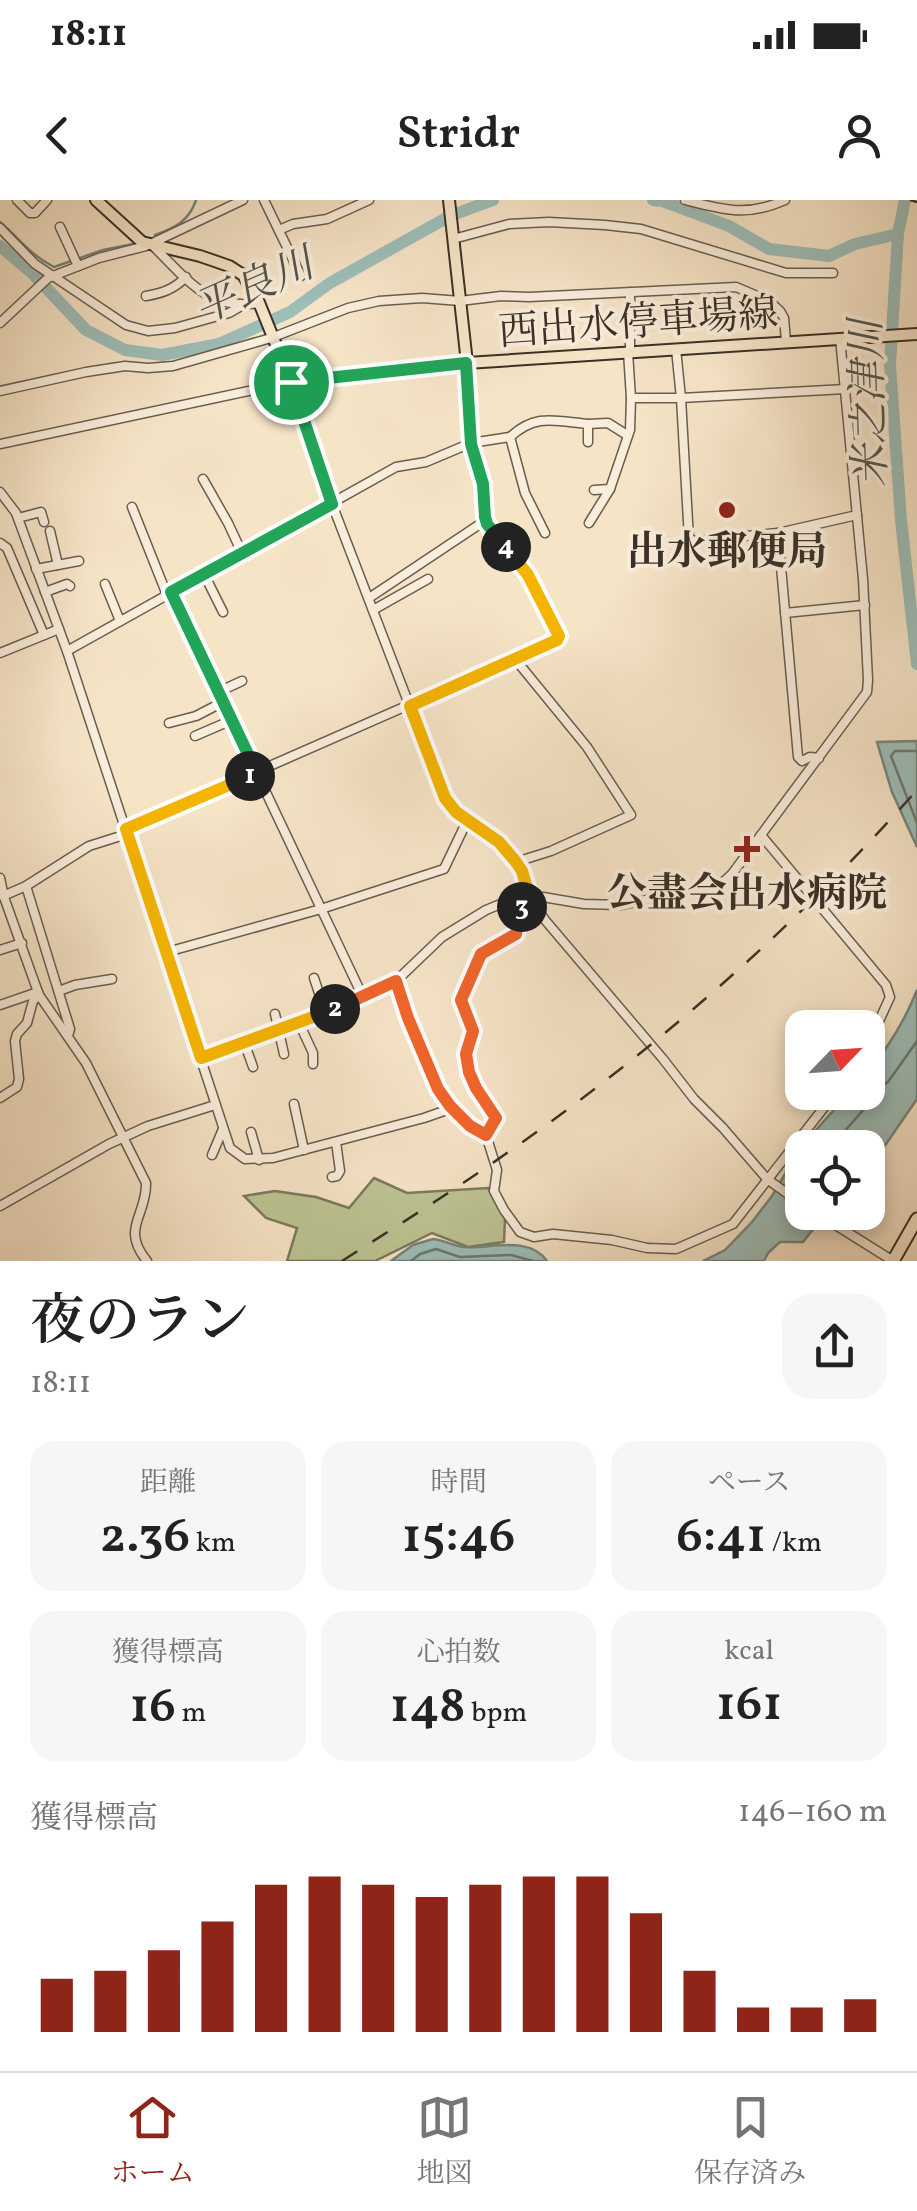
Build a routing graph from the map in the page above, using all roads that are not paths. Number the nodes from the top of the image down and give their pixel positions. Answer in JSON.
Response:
{"nodes":[{"id":1,"x":17,"y":200,"type":"edge"},
{"id":2,"x":48,"y":200,"type":"edge"},
{"id":3,"x":96,"y":200,"type":"edge"},
{"id":4,"x":243,"y":200,"type":"edge"},
{"id":5,"x":264,"y":200,"type":"edge"},
{"id":6,"x":369,"y":200,"type":"edge"},
{"id":7,"x":449,"y":200,"type":"edge"},
{"id":8,"x":684,"y":200,"type":"edge"},
{"id":9,"x":784,"y":200,"type":"edge"},
{"id":10,"x":60,"y":227,"type":"dead end"},
{"id":11,"x":0,"y":228,"type":"edge"},
{"id":12,"x":278,"y":230,"type":"junction"},
{"id":13,"x":453,"y":239,"type":"junction"},
{"id":14,"x":151,"y":244,"type":"junction"},
{"id":15,"x":76,"y":262,"type":"junction"},
{"id":16,"x":833,"y":273,"type":"dead end"},
{"id":17,"x":301,"y":276,"type":"dead end"},
{"id":18,"x":51,"y":277,"type":"junction"},
{"id":19,"x":186,"y":278,"type":"junction"},
{"id":20,"x":630,"y":292,"type":"junction"},
{"id":21,"x":146,"y":296,"type":"dead end"},
{"id":22,"x":460,"y":301,"type":"junction"},
{"id":23,"x":259,"y":303,"type":"junction"},
{"id":24,"x":243,"y":306,"type":"junction"},
{"id":25,"x":0,"y":323,"type":"edge"},
{"id":26,"x":917,"y":334,"type":"edge"},
{"id":27,"x":271,"y":338,"type":"junction"},
{"id":28,"x":842,"y":338,"type":"junction"},
{"id":29,"x":786,"y":341,"type":"junction"},
{"id":30,"x":676,"y":349,"type":"junction"},
{"id":31,"x":629,"y":352,"type":"junction"},
{"id":32,"x":466,"y":363,"type":"junction"},
{"id":33,"x":291,"y":382,"type":"junction"},
{"id":34,"x":846,"y":389,"type":"junction"},
{"id":35,"x":0,"y":391,"type":"edge"},
{"id":36,"x":630,"y":398,"type":"junction"},
{"id":37,"x":681,"y":398,"type":"junction"},
{"id":38,"x":588,"y":424,"type":"junction"},
{"id":39,"x":627,"y":434,"type":"junction"},
{"id":40,"x":510,"y":437,"type":"junction"},
{"id":41,"x":588,"y":442,"type":"dead end"},
{"id":42,"x":0,"y":444,"type":"edge"},
{"id":43,"x":471,"y":444,"type":"junction"},
{"id":44,"x":203,"y":479,"type":"dead end"},
{"id":45,"x":610,"y":489,"type":"junction"},
{"id":46,"x":594,"y":490,"type":"dead end"},
{"id":47,"x":0,"y":492,"type":"edge"},
{"id":48,"x":332,"y":504,"type":"junction"},
{"id":49,"x":132,"y":506,"type":"dead end"},
{"id":50,"x":857,"y":515,"type":"junction"},
{"id":51,"x":18,"y":518,"type":"junction"},
{"id":52,"x":486,"y":520,"type":"junction"},
{"id":53,"x":44,"y":522,"type":"dead end"},
{"id":54,"x":590,"y":523,"type":"dead end"},
{"id":55,"x":50,"y":531,"type":"dead end"},
{"id":56,"x":546,"y":533,"type":"dead end"},
{"id":57,"x":778,"y":533,"type":"junction"},
{"id":58,"x":0,"y":544,"type":"edge"},
{"id":59,"x":242,"y":553,"type":"junction"},
{"id":60,"x":79,"y":560,"type":"dead end"},
{"id":61,"x":58,"y":565,"type":"junction"},
{"id":62,"x":37,"y":571,"type":"junction"},
{"id":63,"x":204,"y":574,"type":"junction"},
{"id":64,"x":428,"y":578,"type":"dead end"},
{"id":65,"x":105,"y":584,"type":"dead end"},
{"id":66,"x":70,"y":586,"type":"dead end"},
{"id":67,"x":45,"y":592,"type":"junction"},
{"id":68,"x":169,"y":594,"type":"junction"},
{"id":69,"x":368,"y":598,"type":"junction"},
{"id":70,"x":865,"y":605,"type":"junction"},
{"id":71,"x":373,"y":610,"type":"junction"},
{"id":72,"x":223,"y":612,"type":"dead end"},
{"id":73,"x":785,"y":612,"type":"junction"},
{"id":74,"x":120,"y":621,"type":"junction"},
{"id":75,"x":59,"y":629,"type":"junction"},
{"id":76,"x":44,"y":635,"type":"junction"},
{"id":77,"x":67,"y":651,"type":"junction"},
{"id":78,"x":0,"y":653,"type":"edge"},
{"id":79,"x":515,"y":658,"type":"junction"},
{"id":80,"x":242,"y":681,"type":"dead end"},
{"id":81,"x":218,"y":692,"type":"junction"},
{"id":82,"x":223,"y":702,"type":"junction"},
{"id":83,"x":410,"y":706,"type":"junction"},
{"id":84,"x":232,"y":720,"type":"junction"},
{"id":85,"x":169,"y":723,"type":"dead end"},
{"id":86,"x":196,"y":736,"type":"dead end"},
{"id":87,"x":819,"y":758,"type":"junction"},
{"id":88,"x":257,"y":773,"type":"junction"},
{"id":89,"x":468,"y":821,"type":"junction"},
{"id":90,"x":126,"y":832,"type":"junction"},
{"id":91,"x":761,"y":835,"type":"junction"},
{"id":92,"x":516,"y":862,"type":"junction"},
{"id":93,"x":0,"y":878,"type":"edge"},
{"id":94,"x":26,"y":886,"type":"junction"},
{"id":95,"x":2,"y":896,"type":"edge"},
{"id":96,"x":527,"y":898,"type":"junction"},
{"id":97,"x":321,"y":909,"type":"junction"},
{"id":98,"x":22,"y":943,"type":"junction"},
{"id":99,"x":0,"y":950,"type":"edge"},
{"id":100,"x":166,"y":952,"type":"junction"},
{"id":101,"x":314,"y":978,"type":"dead end"},
{"id":102,"x":112,"y":979,"type":"dead end"},
{"id":103,"x":396,"y":981,"type":"junction"},
{"id":104,"x":59,"y":990,"type":"junction"},
{"id":105,"x":38,"y":993,"type":"junction"},
{"id":106,"x":363,"y":997,"type":"junction"},
{"id":107,"x":0,"y":1004,"type":"edge"},
{"id":108,"x":884,"y":1010,"type":"edge"},
{"id":109,"x":275,"y":1014,"type":"dead end"},
{"id":110,"x":326,"y":1014,"type":"junction"},
{"id":111,"x":299,"y":1023,"type":"junction"},
{"id":112,"x":278,"y":1030,"type":"junction"},
{"id":113,"x":68,"y":1036,"type":"junction"},
{"id":114,"x":244,"y":1042,"type":"junction"},
{"id":115,"x":284,"y":1054,"type":"dead end"},
{"id":116,"x":201,"y":1058,"type":"junction"},
{"id":117,"x":312,"y":1064,"type":"dead end"},
{"id":118,"x":253,"y":1067,"type":"dead end"},
{"id":119,"x":0,"y":1098,"type":"edge"},
{"id":120,"x":294,"y":1104,"type":"dead end"},
{"id":121,"x":215,"y":1105,"type":"junction"},
{"id":122,"x":450,"y":1106,"type":"junction"},
{"id":123,"x":822,"y":1110,"type":"edge"},
{"id":124,"x":224,"y":1129,"type":"junction"},
{"id":125,"x":251,"y":1132,"type":"dead end"},
{"id":126,"x":486,"y":1135,"type":"junction"},
{"id":127,"x":124,"y":1137,"type":"junction"},
{"id":128,"x":336,"y":1142,"type":"junction"},
{"id":129,"x":304,"y":1150,"type":"junction"},
{"id":130,"x":212,"y":1155,"type":"dead end"},
{"id":131,"x":259,"y":1160,"type":"junction"},
{"id":132,"x":332,"y":1177,"type":"dead end"},
{"id":133,"x":767,"y":1179,"type":"junction"},
{"id":134,"x":785,"y":1192,"type":"edge"},
{"id":135,"x":0,"y":1206,"type":"edge"},
{"id":136,"x":917,"y":1219,"type":"edge"},
{"id":137,"x":843,"y":1230,"type":"edge"},
{"id":138,"x":147,"y":1261,"type":"edge"},
{"id":139,"x":892,"y":1261,"type":"edge"}],
"edges":[{"from":1,"to":2,"type":"street"},
{"from":3,"to":14,"type":"main road"},
{"from":4,"to":14,"type":"street"},
{"from":5,"to":12,"type":"street"},
{"from":6,"to":12,"type":"street"},
{"from":7,"to":13,"type":"main road"},
{"from":8,"to":9,"type":"street"},
{"from":10,"to":15,"type":"street"},
{"from":11,"to":18,"type":"street"},
{"from":12,"to":17,"type":"street"},
{"from":13,"to":16,"type":"street"},
{"from":13,"to":22,"type":"main road"},
{"from":14,"to":15,"type":"street"},
{"from":14,"to":19,"type":"street"},
{"from":14,"to":23,"type":"main road"},
{"from":15,"to":18,"type":"street"},
{"from":18,"to":24,"type":"street"},
{"from":18,"to":25,"type":"street"},
{"from":19,"to":21,"type":"street"},
{"from":19,"to":24,"type":"street"},
{"from":20,"to":22,"type":"street"},
{"from":20,"to":29,"type":"street"},
{"from":20,"to":31,"type":"street"},
{"from":22,"to":27,"type":"street"},
{"from":22,"to":32,"type":"main road"},
{"from":23,"to":24,"type":"street"},
{"from":23,"to":27,"type":"main road"},
{"from":26,"to":28,"type":"main road","name":"西出水停車場線"},
{"from":27,"to":33,"type":"main road"},
{"from":27,"to":35,"type":"street"},
{"from":28,"to":29,"type":"main road","name":"西出水停車場線"},
{"from":28,"to":34,"type":"street"},
{"from":29,"to":30,"type":"main road","name":"西出水停車場線"},
{"from":30,"to":31,"type":"main road","name":"西出水停車場線"},
{"from":30,"to":37,"type":"street"},
{"from":31,"to":32,"type":"main road","name":"西出水停車場線"},
{"from":31,"to":36,"type":"street"},
{"from":32,"to":33,"type":"main road","name":"西出水停車場線"},
{"from":32,"to":43,"type":"street"},
{"from":33,"to":42,"type":"street"},
{"from":33,"to":48,"type":"street"},
{"from":34,"to":37,"type":"street"},
{"from":34,"to":50,"type":"street"},
{"from":36,"to":37,"type":"street"},
{"from":36,"to":39,"type":"street"},
{"from":37,"to":57,"type":"street"},
{"from":38,"to":39,"type":"street"},
{"from":38,"to":40,"type":"street"},
{"from":38,"to":41,"type":"street"},
{"from":39,"to":45,"type":"street"},
{"from":40,"to":43,"type":"street"},
{"from":40,"to":56,"type":"street"},
{"from":43,"to":48,"type":"street"},
{"from":43,"to":52,"type":"street"},
{"from":44,"to":59,"type":"street"},
{"from":45,"to":46,"type":"street"},
{"from":45,"to":54,"type":"street"},
{"from":47,"to":51,"type":"street"},
{"from":48,"to":59,"type":"street"},
{"from":48,"to":69,"type":"street"},
{"from":49,"to":68,"type":"street"},
{"from":50,"to":57,"type":"street"},
{"from":50,"to":70,"type":"street"},
{"from":51,"to":53,"type":"street"},
{"from":51,"to":62,"type":"street"},
{"from":52,"to":69,"type":"street"},
{"from":52,"to":79,"type":"street"},
{"from":55,"to":61,"type":"street"},
{"from":57,"to":73,"type":"street"},
{"from":58,"to":76,"type":"street"},
{"from":59,"to":63,"type":"street"},
{"from":60,"to":61,"type":"street"},
{"from":61,"to":62,"type":"street"},
{"from":62,"to":67,"type":"street"},
{"from":63,"to":68,"type":"street"},
{"from":63,"to":72,"type":"street"},
{"from":64,"to":71,"type":"street"},
{"from":65,"to":74,"type":"street"},
{"from":66,"to":67,"type":"street"},
{"from":67,"to":75,"type":"street"},
{"from":68,"to":74,"type":"street"},
{"from":68,"to":81,"type":"street"},
{"from":69,"to":71,"type":"street"},
{"from":70,"to":73,"type":"street"},
{"from":70,"to":87,"type":"street"},
{"from":71,"to":83,"type":"street"},
{"from":73,"to":87,"type":"street"},
{"from":74,"to":77,"type":"street"},
{"from":75,"to":76,"type":"street"},
{"from":75,"to":77,"type":"street"},
{"from":76,"to":78,"type":"street"},
{"from":77,"to":90,"type":"street"},
{"from":79,"to":83,"type":"street"},
{"from":79,"to":92,"type":"street"},
{"from":80,"to":81,"type":"street"},
{"from":81,"to":82,"type":"street"},
{"from":82,"to":84,"type":"street"},
{"from":82,"to":85,"type":"street"},
{"from":83,"to":88,"type":"street"},
{"from":83,"to":89,"type":"street"},
{"from":84,"to":86,"type":"street"},
{"from":84,"to":88,"type":"street"},
{"from":87,"to":91,"type":"street"},
{"from":88,"to":90,"type":"street"},
{"from":88,"to":97,"type":"street"},
{"from":89,"to":92,"type":"street"},
{"from":89,"to":97,"type":"street"},
{"from":90,"to":94,"type":"street"},
{"from":90,"to":100,"type":"street"},
{"from":91,"to":96,"type":"street"},
{"from":91,"to":108,"type":"street"},
{"from":92,"to":96,"type":"street"},
{"from":93,"to":95,"type":"street"},
{"from":94,"to":95,"type":"street"},
{"from":94,"to":104,"type":"street"},
{"from":95,"to":98,"type":"street"},
{"from":96,"to":103,"type":"street"},
{"from":96,"to":126,"type":"street"},
{"from":96,"to":133,"type":"street"},
{"from":97,"to":100,"type":"street"},
{"from":97,"to":106,"type":"street"},
{"from":98,"to":99,"type":"street"},
{"from":98,"to":105,"type":"street"},
{"from":100,"to":116,"type":"street"},
{"from":101,"to":110,"type":"street"},
{"from":102,"to":104,"type":"street"},
{"from":103,"to":106,"type":"street"},
{"from":103,"to":122,"type":"street"},
{"from":104,"to":113,"type":"street"},
{"from":105,"to":107,"type":"street"},
{"from":105,"to":113,"type":"street"},
{"from":105,"to":119,"type":"street"},
{"from":106,"to":110,"type":"street"},
{"from":109,"to":112,"type":"street"},
{"from":110,"to":111,"type":"street"},
{"from":111,"to":112,"type":"street"},
{"from":111,"to":117,"type":"street"},
{"from":112,"to":114,"type":"street"},
{"from":112,"to":115,"type":"street"},
{"from":113,"to":127,"type":"street"},
{"from":114,"to":116,"type":"street"},
{"from":114,"to":118,"type":"street"},
{"from":116,"to":121,"type":"street"},
{"from":120,"to":129,"type":"street"},
{"from":121,"to":124,"type":"street"},
{"from":121,"to":127,"type":"street"},
{"from":122,"to":126,"type":"street"},
{"from":122,"to":128,"type":"street"},
{"from":123,"to":133,"type":"street"},
{"from":124,"to":130,"type":"street"},
{"from":124,"to":131,"type":"street"},
{"from":125,"to":131,"type":"street"},
{"from":126,"to":133,"type":"street"},
{"from":127,"to":135,"type":"street"},
{"from":127,"to":138,"type":"street"},
{"from":128,"to":129,"type":"street"},
{"from":128,"to":132,"type":"street"},
{"from":129,"to":131,"type":"street"},
{"from":133,"to":134,"type":"street"},
{"from":136,"to":139,"type":"highway"},
{"from":137,"to":139,"type":"street"}]}
